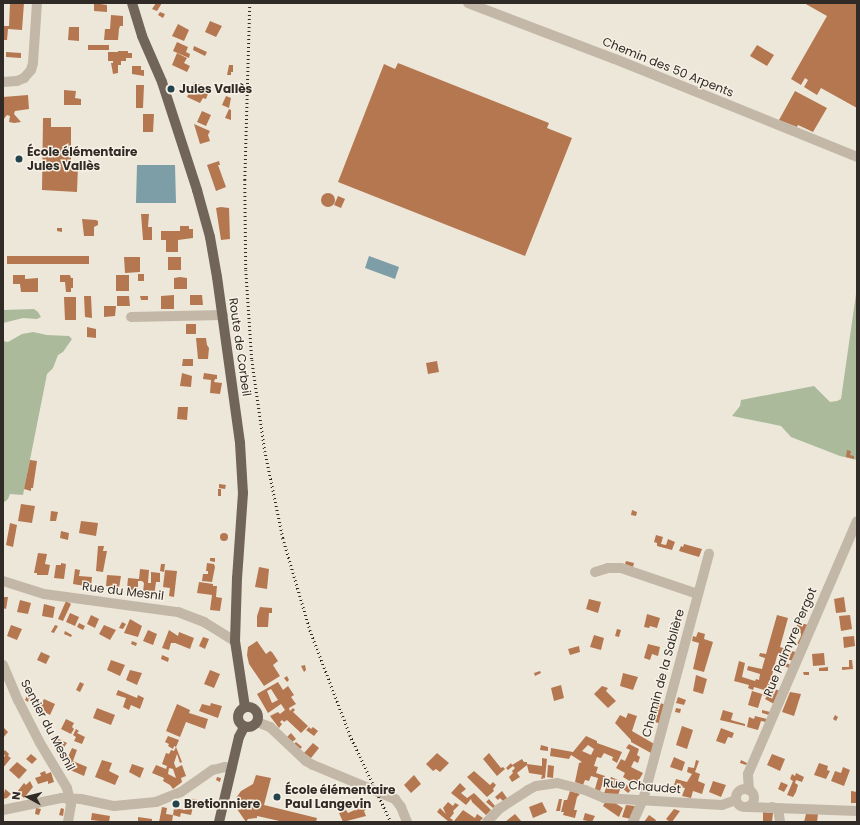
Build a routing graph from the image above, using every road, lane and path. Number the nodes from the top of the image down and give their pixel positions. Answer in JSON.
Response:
{"nodes":[{"id":1,"x":37,"y":3,"type":"edge"},
{"id":2,"x":132,"y":3,"type":"edge"},
{"id":3,"x":468,"y":3,"type":"edge"},
{"id":4,"x":3,"y":82,"type":"edge"},
{"id":5,"x":857,"y":157,"type":"edge"},
{"id":6,"x":222,"y":315,"type":"junction"},
{"id":7,"x":131,"y":317,"type":"dead end"},
{"id":8,"x":857,"y":521,"type":"edge"},
{"id":9,"x":709,"y":554,"type":"dead end"},
{"id":10,"x":595,"y":572,"type":"dead end"},
{"id":11,"x":3,"y":581,"type":"edge"},
{"id":12,"x":698,"y":594,"type":"junction"},
{"id":13,"x":235,"y":641,"type":"junction"},
{"id":14,"x":3,"y":665,"type":"edge"},
{"id":15,"x":245,"y":707,"type":"junction"},
{"id":16,"x":257,"y":722,"type":"junction"},
{"id":17,"x":244,"y":727,"type":"junction"},
{"id":18,"x":232,"y":769,"type":"junction"},
{"id":19,"x":745,"y":790,"type":"junction"},
{"id":20,"x":71,"y":798,"type":"junction"},
{"id":21,"x":643,"y":800,"type":"junction"},
{"id":22,"x":736,"y":800,"type":"junction"},
{"id":23,"x":751,"y":804,"type":"junction"},
{"id":24,"x":778,"y":809,"type":"junction"},
{"id":25,"x":3,"y":810,"type":"edge"},
{"id":26,"x":857,"y":811,"type":"edge"},
{"id":27,"x":68,"y":822,"type":"edge"},
{"id":28,"x":218,"y":822,"type":"edge"},
{"id":29,"x":407,"y":822,"type":"edge"},
{"id":30,"x":487,"y":822,"type":"edge"},
{"id":31,"x":633,"y":822,"type":"edge"},
{"id":32,"x":780,"y":822,"type":"edge"}],
"edges":[{"from":1,"to":4,"type":"street"},
{"from":2,"to":6,"type":"main road","name":"Route de Corbeil"},
{"from":3,"to":5,"type":"street","name":"Chemin des 50 Arpents"},
{"from":6,"to":7,"type":"street"},
{"from":6,"to":13,"type":"main road","name":"Route de Corbeil"},
{"from":8,"to":19,"type":"street","name":"Rue Palmyre Pergot"},
{"from":9,"to":12,"type":"street","name":"Chemin de la Sablière"},
{"from":10,"to":12,"type":"street"},
{"from":11,"to":13,"type":"street","name":"Rue du Mesnil"},
{"from":12,"to":21,"type":"street","name":"Chemin de la Sablière"},
{"from":13,"to":15,"type":"main road","name":"Route de Corbeil"},
{"from":14,"to":20,"type":"street","name":"Sentier du Mesnil"},
{"from":15,"to":16,"type":"main road"},
{"from":15,"to":17,"type":"main road"},
{"from":16,"to":17,"type":"main road"},
{"from":16,"to":29,"type":"street"},
{"from":17,"to":18,"type":"main road"},
{"from":18,"to":20,"type":"street"},
{"from":18,"to":28,"type":"main road"},
{"from":19,"to":22,"type":"street"},
{"from":19,"to":23,"type":"street"},
{"from":20,"to":25,"type":"street"},
{"from":20,"to":27,"type":"street"},
{"from":21,"to":22,"type":"street","name":"Rue Chaudet"},
{"from":21,"to":30,"type":"street","name":"Rue Chaudet"},
{"from":21,"to":31,"type":"street","name":"Chemin de la Sablière"},
{"from":22,"to":23,"type":"street"},
{"from":23,"to":24,"type":"street"},
{"from":24,"to":26,"type":"street"},
{"from":24,"to":32,"type":"street"}]}
